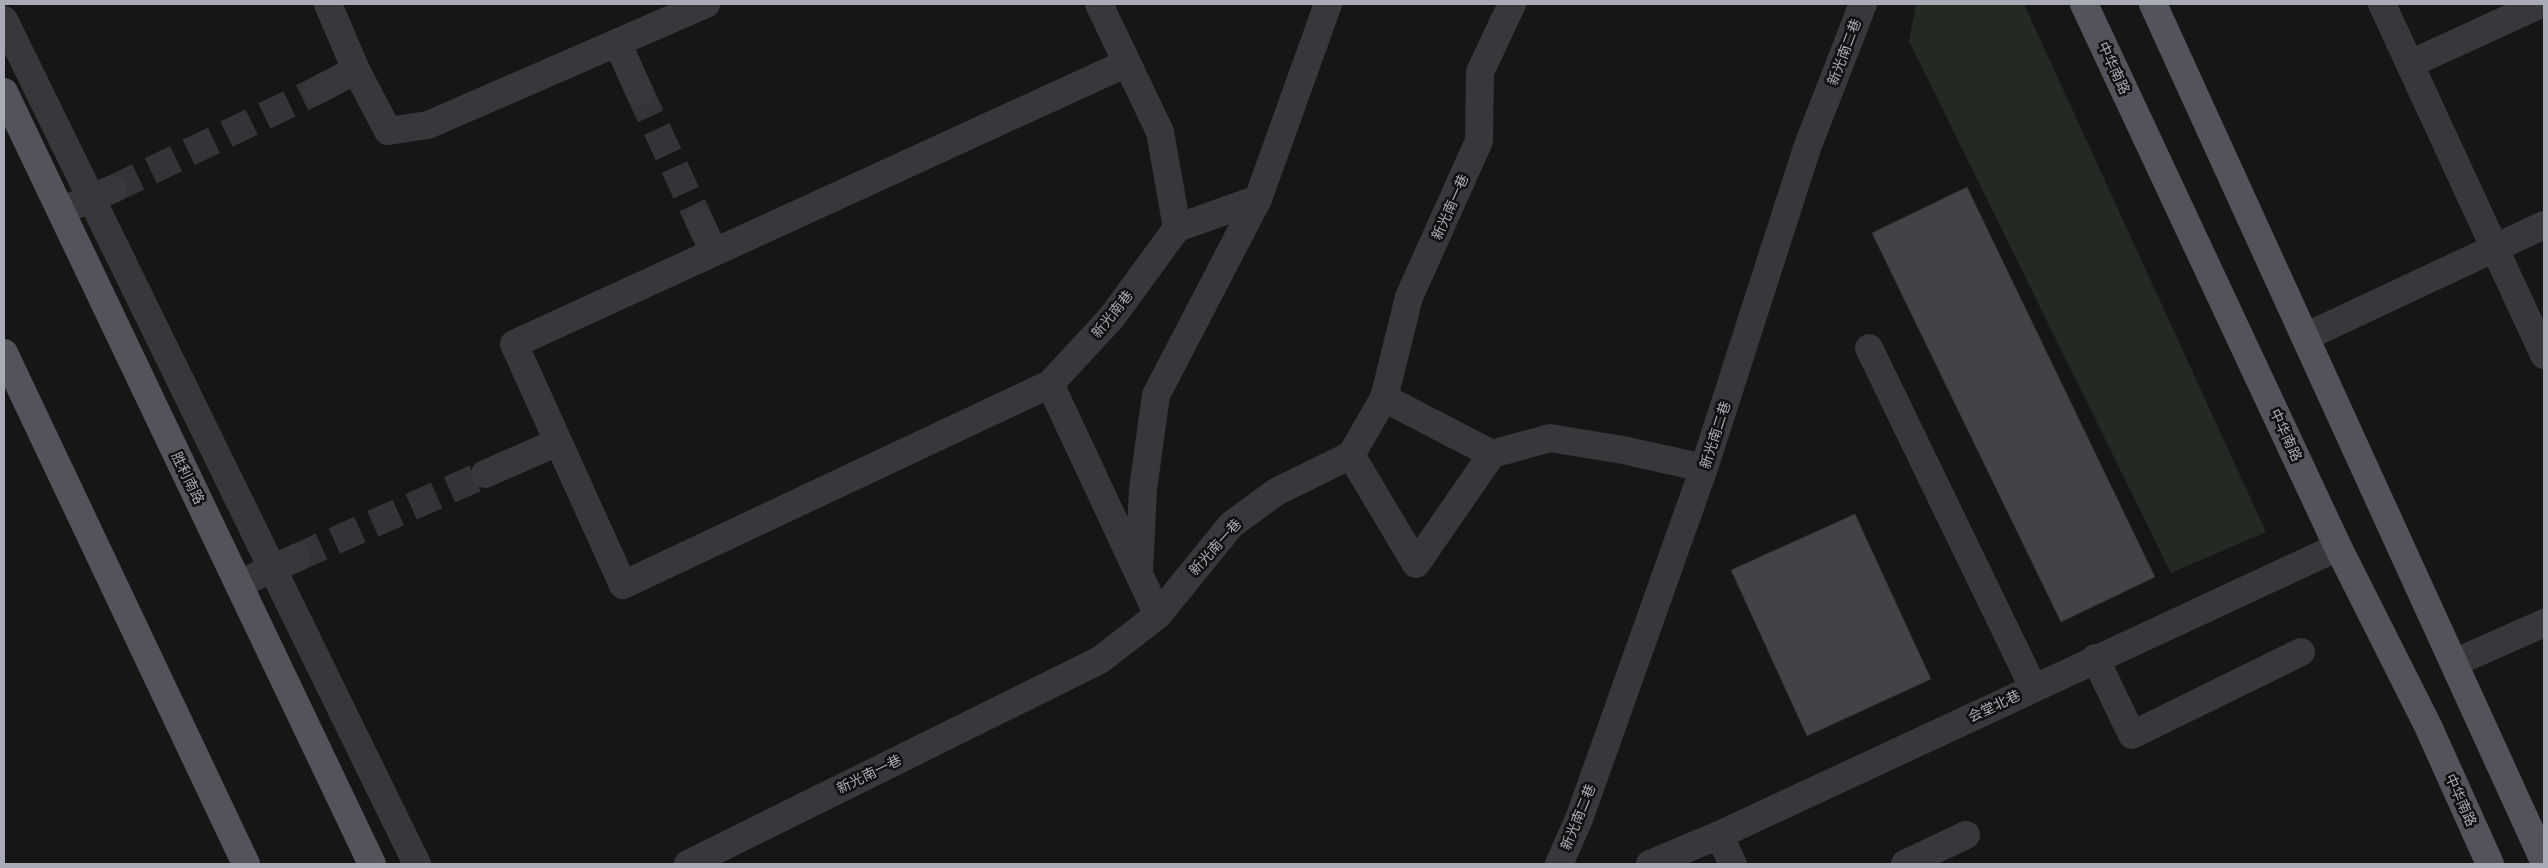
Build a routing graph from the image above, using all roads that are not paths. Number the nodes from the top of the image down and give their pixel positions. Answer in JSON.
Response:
{"nodes":[{"id":1,"x":328,"y":4,"type":"edge"},
{"id":2,"x":706,"y":4,"type":"edge"},
{"id":3,"x":1098,"y":4,"type":"edge"},
{"id":4,"x":1328,"y":4,"type":"edge"},
{"id":5,"x":1512,"y":4,"type":"edge"},
{"id":6,"x":1863,"y":4,"type":"edge"},
{"id":7,"x":2084,"y":4,"type":"edge"},
{"id":8,"x":2382,"y":4,"type":"edge"},
{"id":9,"x":2541,"y":4,"type":"edge"},
{"id":10,"x":2160,"y":6,"type":"edge"},
{"id":11,"x":4,"y":20,"type":"edge"},
{"id":12,"x":618,"y":44,"type":"junction"},
{"id":13,"x":1127,"y":63,"type":"junction"},
{"id":14,"x":2410,"y":64,"type":"junction"},
{"id":15,"x":356,"y":70,"type":"junction"},
{"id":16,"x":316,"y":91,"type":"tunnel mouth"},
{"id":17,"x":639,"y":91,"type":"tunnel mouth"},
{"id":18,"x":4,"y":92,"type":"edge"},
{"id":19,"x":102,"y":194,"type":"junction"},
{"id":20,"x":1258,"y":199,"type":"junction"},
{"id":21,"x":61,"y":212,"type":"junction"},
{"id":22,"x":699,"y":220,"type":"tunnel mouth"},
{"id":23,"x":2544,"y":225,"type":"edge"},
{"id":24,"x":1177,"y":228,"type":"junction"},
{"id":25,"x":2495,"y":248,"type":"junction"},
{"id":26,"x":714,"y":252,"type":"junction"},
{"id":27,"x":2305,"y":337,"type":"junction"},
{"id":28,"x":1869,"y":348,"type":"dead end"},
{"id":29,"x":4,"y":353,"type":"edge"},
{"id":30,"x":2544,"y":355,"type":"edge"},
{"id":31,"x":1050,"y":384,"type":"junction"},
{"id":32,"x":1384,"y":398,"type":"junction"},
{"id":33,"x":558,"y":442,"type":"junction"},
{"id":34,"x":1492,"y":454,"type":"junction"},
{"id":35,"x":1351,"y":455,"type":"junction"},
{"id":36,"x":1704,"y":468,"type":"junction"},
{"id":37,"x":485,"y":474,"type":"tunnel mouth"},
{"id":38,"x":2338,"y":547,"type":"junction"},
{"id":39,"x":284,"y":563,"type":"junction"},
{"id":40,"x":1139,"y":575,"type":"junction"},
{"id":41,"x":238,"y":584,"type":"junction"},
{"id":42,"x":1158,"y":615,"type":"junction"},
{"id":43,"x":2544,"y":622,"type":"edge"},
{"id":44,"x":2301,"y":652,"type":"dead end"},
{"id":45,"x":2096,"y":658,"type":"junction"},
{"id":46,"x":2454,"y":663,"type":"junction"},
{"id":47,"x":2034,"y":687,"type":"junction"},
{"id":48,"x":1719,"y":835,"type":"junction"},
{"id":49,"x":1966,"y":835,"type":"dead end"},
{"id":50,"x":2544,"y":860,"type":"edge"},
{"id":51,"x":246,"y":864,"type":"edge"},
{"id":52,"x":372,"y":864,"type":"edge"},
{"id":53,"x":417,"y":864,"type":"edge"},
{"id":54,"x":688,"y":864,"type":"edge"},
{"id":55,"x":1559,"y":864,"type":"edge"},
{"id":56,"x":1650,"y":864,"type":"edge"},
{"id":57,"x":1733,"y":864,"type":"edge"},
{"id":58,"x":1906,"y":864,"type":"edge"},
{"id":59,"x":2490,"y":864,"type":"edge"}],
"edges":[{"from":1,"to":15,"type":"street"},
{"from":2,"to":12,"type":"street"},
{"from":3,"to":13,"type":"street"},
{"from":4,"to":20,"type":"street"},
{"from":5,"to":32,"type":"street","name":"新光南一巷"},
{"from":6,"to":36,"type":"street","name":"新光南二巷"},
{"from":7,"to":38,"type":"main road","name":"中华南路"},
{"from":8,"to":14,"type":"street"},
{"from":9,"to":14,"type":"street"},
{"from":10,"to":27,"type":"main road"},
{"from":11,"to":19,"type":"street"},
{"from":12,"to":15,"type":"street"},
{"from":12,"to":17,"type":"street"},
{"from":13,"to":24,"type":"street"},
{"from":13,"to":26,"type":"street"},
{"from":14,"to":25,"type":"street"},
{"from":15,"to":16,"type":"street"},
{"from":18,"to":21,"type":"main road","name":"胜利南路"},
{"from":19,"to":21,"type":"street"},
{"from":19,"to":39,"type":"street"},
{"from":20,"to":24,"type":"street"},
{"from":20,"to":40,"type":"street"},
{"from":21,"to":41,"type":"main road","name":"胜利南路"},
{"from":22,"to":26,"type":"street"},
{"from":23,"to":25,"type":"street"},
{"from":24,"to":31,"type":"street","name":"新光南巷"},
{"from":25,"to":27,"type":"street"},
{"from":25,"to":30,"type":"street"},
{"from":26,"to":33,"type":"street"},
{"from":27,"to":46,"type":"main road"},
{"from":28,"to":47,"type":"street"},
{"from":29,"to":51,"type":"main road"},
{"from":31,"to":33,"type":"street"},
{"from":31,"to":40,"type":"street"},
{"from":32,"to":34,"type":"street"},
{"from":32,"to":35,"type":"street","name":"新光南一巷"},
{"from":33,"to":37,"type":"street"},
{"from":34,"to":35,"type":"street"},
{"from":34,"to":36,"type":"street"},
{"from":35,"to":42,"type":"street","name":"新光南一巷"},
{"from":36,"to":55,"type":"street","name":"新光南二巷"},
{"from":38,"to":45,"type":"street","name":"会堂北巷"},
{"from":38,"to":59,"type":"main road","name":"中华南路"},
{"from":39,"to":41,"type":"street"},
{"from":39,"to":53,"type":"street"},
{"from":40,"to":42,"type":"street"},
{"from":41,"to":52,"type":"main road","name":"胜利南路"},
{"from":42,"to":54,"type":"street","name":"新光南一巷"},
{"from":43,"to":46,"type":"street"},
{"from":44,"to":45,"type":"street"},
{"from":45,"to":47,"type":"street","name":"会堂北巷"},
{"from":46,"to":50,"type":"main road"},
{"from":47,"to":48,"type":"street","name":"会堂北巷"},
{"from":48,"to":56,"type":"street","name":"会堂北巷"},
{"from":48,"to":57,"type":"street"},
{"from":49,"to":58,"type":"street"}]}
